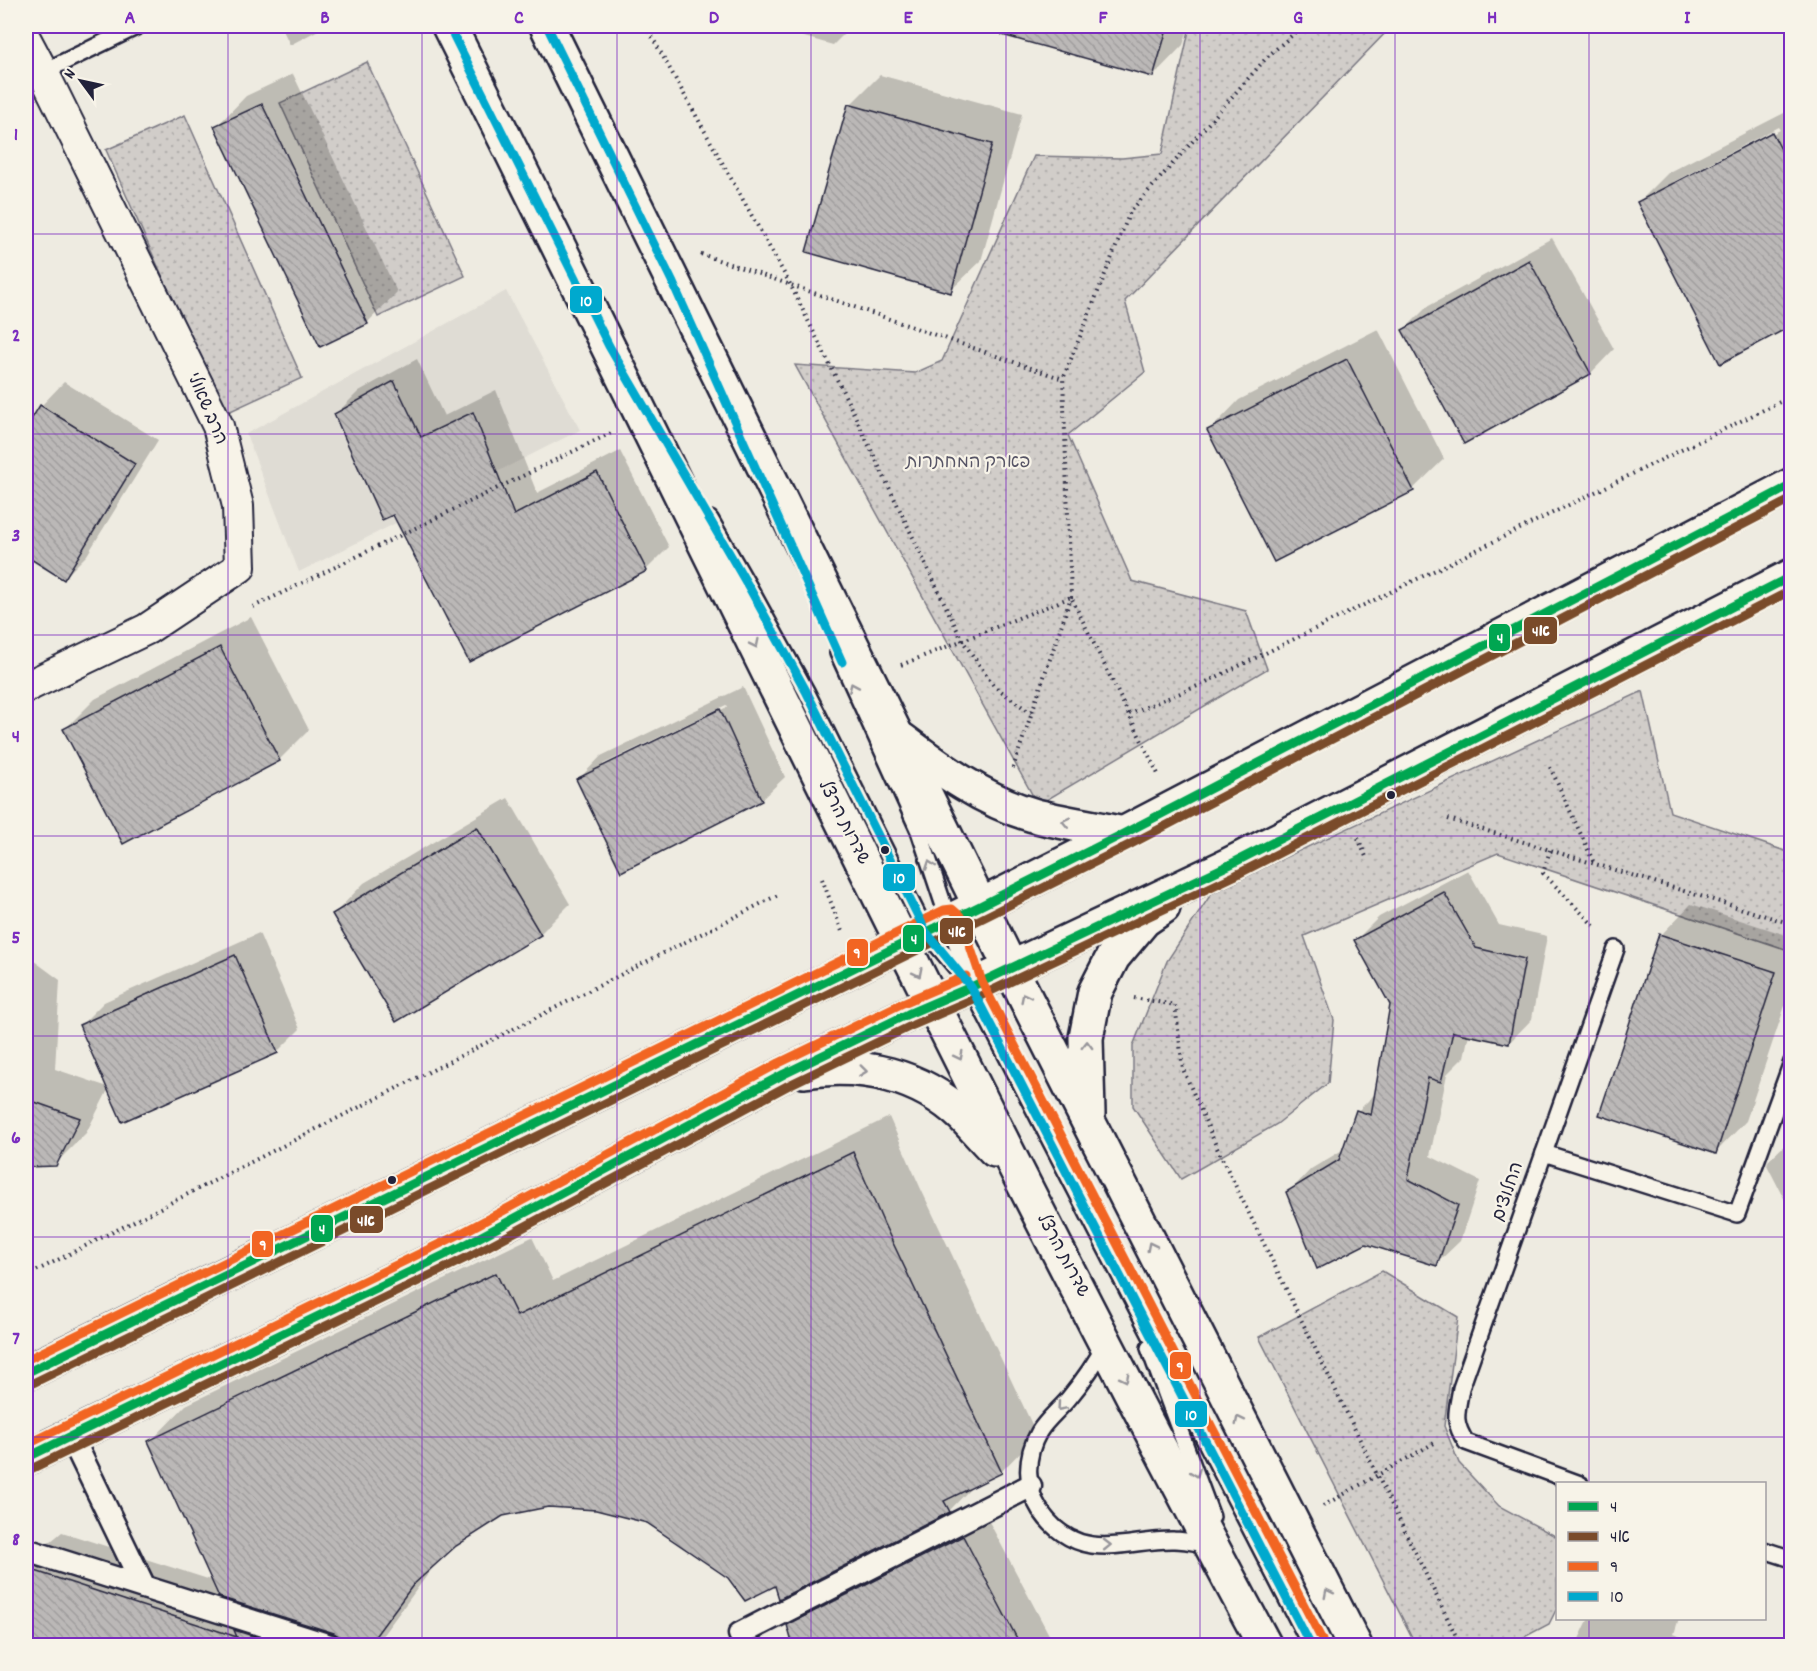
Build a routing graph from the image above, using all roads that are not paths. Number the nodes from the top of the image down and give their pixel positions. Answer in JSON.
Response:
{"nodes":[{"id":1,"x":138,"y":26,"type":"edge"},
{"id":2,"x":449,"y":26,"type":"edge"},
{"id":3,"x":547,"y":26,"type":"edge"},
{"id":4,"x":26,"y":39,"type":"edge"},
{"id":5,"x":43,"y":72,"type":"junction"},
{"id":6,"x":673,"y":283,"type":"junction"},
{"id":7,"x":1791,"y":485,"type":"edge"},
{"id":8,"x":1791,"y":576,"type":"edge"},
{"id":9,"x":26,"y":687,"type":"edge"},
{"id":10,"x":896,"y":735,"type":"junction"},
{"id":11,"x":1123,"y":834,"type":"junction"},
{"id":12,"x":1229,"y":865,"type":"junction"},
{"id":13,"x":980,"y":906,"type":"junction"},
{"id":14,"x":926,"y":932,"type":"junction"},
{"id":15,"x":1616,"y":949,"type":"road end"},
{"id":16,"x":1010,"y":967,"type":"junction"},
{"id":17,"x":971,"y":987,"type":"junction"},
{"id":18,"x":933,"y":1004,"type":"junction"},
{"id":19,"x":1791,"y":1062,"type":"edge"},
{"id":20,"x":784,"y":1074,"type":"junction"},
{"id":21,"x":1089,"y":1124,"type":"junction"},
{"id":22,"x":1544,"y":1152,"type":"junction"},
{"id":23,"x":1020,"y":1177,"type":"junction"},
{"id":24,"x":1123,"y":1281,"type":"junction"},
{"id":25,"x":1106,"y":1342,"type":"junction"},
{"id":26,"x":26,"y":1373,"type":"edge"},
{"id":27,"x":71,"y":1436,"type":"junction"},
{"id":28,"x":26,"y":1458,"type":"edge"},
{"id":29,"x":1575,"y":1482,"type":"edge"},
{"id":30,"x":1030,"y":1486,"type":"junction"},
{"id":31,"x":1212,"y":1546,"type":"junction"},
{"id":32,"x":26,"y":1550,"type":"edge"},
{"id":33,"x":1766,"y":1551,"type":"edge"},
{"id":34,"x":1791,"y":1560,"type":"edge"},
{"id":35,"x":144,"y":1587,"type":"junction"},
{"id":36,"x":1258,"y":1632,"type":"edge"},
{"id":37,"x":740,"y":1634,"type":"dead end"},
{"id":38,"x":330,"y":1646,"type":"edge"},
{"id":39,"x":1311,"y":1646,"type":"edge"},
{"id":40,"x":1354,"y":1646,"type":"edge"}],
"edges":[{"from":1,"to":5,"type":"lane"},
{"from":2,"to":14,"type":"main road","name":"שדרות הרצל","one_way":true},
{"from":3,"to":6,"type":"main road"},
{"from":4,"to":5,"type":"street","name":"הרב שאולי"},
{"from":5,"to":9,"type":"street","name":"הרב שאולי"},
{"from":6,"to":10,"type":"main road"},
{"from":14,"to":6,"type":"lane","one_way":true},
{"from":7,"to":11,"type":"main road"},
{"from":8,"to":12,"type":"main road"},
{"from":11,"to":10,"type":"main road","one_way":true},
{"from":10,"to":13,"type":"main road"},
{"from":11,"to":13,"type":"main road"},
{"from":12,"to":16,"type":"main road"},
{"from":21,"to":12,"type":"main road","one_way":true},
{"from":13,"to":14,"type":"main road"},
{"from":13,"to":16,"type":"main road"},
{"from":14,"to":17,"type":"lane"},
{"from":14,"to":17,"type":"lane"},
{"from":14,"to":18,"type":"main road","name":"שדרות הרצל","one_way":true},
{"from":14,"to":26,"type":"main road"},
{"from":15,"to":22,"type":"lane"},
{"from":16,"to":17,"type":"main road"},
{"from":21,"to":16,"type":"main road","one_way":true},
{"from":17,"to":18,"type":"main road"},
{"from":17,"to":24,"type":"lane"},
{"from":18,"to":20,"type":"main road"},
{"from":18,"to":23,"type":"main road","name":"שדרות הרצל","one_way":true},
{"from":19,"to":22,"type":"lane","name":"החלוצים"},
{"from":20,"to":23,"type":"main road","one_way":true},
{"from":20,"to":27,"type":"main road"},
{"from":40,"to":21,"type":"main road","one_way":true},
{"from":22,"to":29,"type":"lane","name":"החלוצים"},
{"from":23,"to":25,"type":"main road","name":"שדרות הרצל"},
{"from":24,"to":36,"type":"lane","one_way":true},
{"from":24,"to":39,"type":"lane"},
{"from":25,"to":30,"type":"lane","one_way":true},
{"from":25,"to":31,"type":"main road","name":"שדרות הרצל","one_way":true},
{"from":27,"to":28,"type":"main road"},
{"from":27,"to":35,"type":"street"},
{"from":30,"to":31,"type":"lane","one_way":true},
{"from":30,"to":37,"type":"street"},
{"from":31,"to":36,"type":"main road","name":"שדרות הרצל"},
{"from":32,"to":35,"type":"street"},
{"from":33,"to":34,"type":"lane"},
{"from":35,"to":38,"type":"street"}]}
